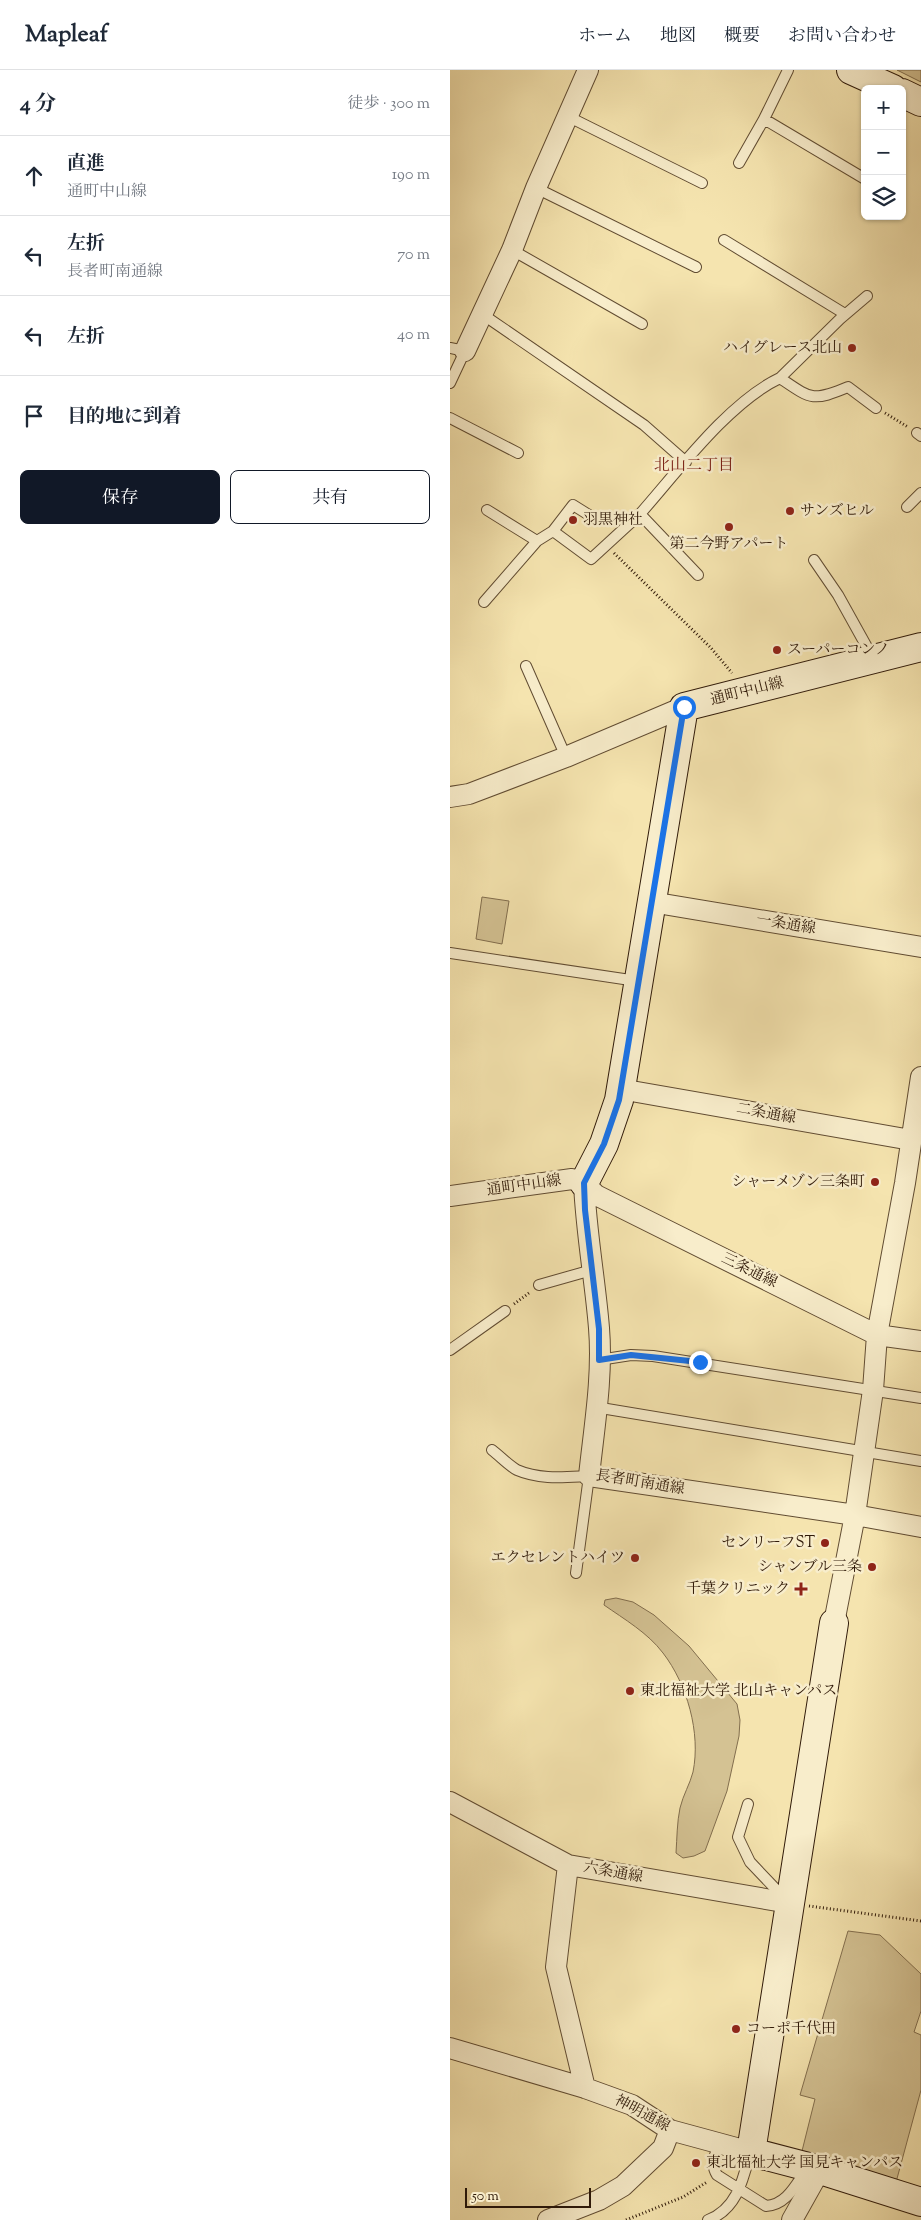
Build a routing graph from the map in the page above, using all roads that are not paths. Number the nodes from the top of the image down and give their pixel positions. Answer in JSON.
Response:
{"nodes":[{"id":1,"x":588,"y":70,"type":"edge"},
{"id":2,"x":788,"y":70,"type":"edge"},
{"id":3,"x":851,"y":70,"type":"edge"},
{"id":4,"x":884,"y":85,"type":"edge"},
{"id":5,"x":906,"y":95,"type":"edge"},
{"id":6,"x":921,"y":102,"type":"edge"},
{"id":7,"x":567,"y":116,"type":"junction"},
{"id":8,"x":764,"y":119,"type":"junction"},
{"id":9,"x":738,"y":163,"type":"dead end"},
{"id":10,"x":861,"y":177,"type":"edge"},
{"id":11,"x":702,"y":183,"type":"dead end"},
{"id":12,"x":536,"y":188,"type":"junction"},
{"id":13,"x":724,"y":240,"type":"dead end"},
{"id":14,"x":512,"y":250,"type":"junction"},
{"id":15,"x":696,"y":267,"type":"dead end"},
{"id":16,"x":867,"y":296,"type":"dead end"},
{"id":17,"x":482,"y":314,"type":"junction"},
{"id":18,"x":845,"y":314,"type":"junction"},
{"id":19,"x":642,"y":324,"type":"dead end"},
{"id":20,"x":458,"y":350,"type":"edge"},
{"id":21,"x":780,"y":378,"type":"junction"},
{"id":22,"x":450,"y":383,"type":"edge"},
{"id":23,"x":876,"y":408,"type":"road end"},
{"id":24,"x":450,"y":418,"type":"edge"},
{"id":25,"x":518,"y":453,"type":"dead end"},
{"id":26,"x":686,"y":462,"type":"junction"},
{"id":27,"x":921,"y":493,"type":"edge"},
{"id":28,"x":907,"y":507,"type":"dead end"},
{"id":29,"x":488,"y":510,"type":"dead end"},
{"id":30,"x":640,"y":514,"type":"junction"},
{"id":31,"x":588,"y":515,"type":"dead end"},
{"id":32,"x":554,"y":531,"type":"junction"},
{"id":33,"x":537,"y":541,"type":"junction"},
{"id":34,"x":814,"y":560,"type":"dead end"},
{"id":35,"x":698,"y":575,"type":"dead end"},
{"id":36,"x":484,"y":602,"type":"dead end"},
{"id":37,"x":921,"y":646,"type":"edge"},
{"id":38,"x":873,"y":659,"type":"junction"},
{"id":39,"x":526,"y":666,"type":"dead end"},
{"id":40,"x":684,"y":707,"type":"junction"},
{"id":41,"x":566,"y":757,"type":"junction"},
{"id":42,"x":450,"y":796,"type":"edge"},
{"id":43,"x":652,"y":902,"type":"junction"},
{"id":44,"x":921,"y":947,"type":"edge"},
{"id":45,"x":450,"y":953,"type":"edge"},
{"id":46,"x":638,"y":981,"type":"junction"},
{"id":47,"x":921,"y":1078,"type":"edge"},
{"id":48,"x":620,"y":1089,"type":"junction"},
{"id":49,"x":911,"y":1140,"type":"junction"},
{"id":50,"x":584,"y":1183,"type":"junction"},
{"id":51,"x":450,"y":1196,"type":"edge"},
{"id":52,"x":592,"y":1270,"type":"junction"},
{"id":53,"x":539,"y":1285,"type":"road end"},
{"id":54,"x":505,"y":1311,"type":"road end"},
{"id":55,"x":877,"y":1335,"type":"junction"},
{"id":56,"x":921,"y":1341,"type":"edge"},
{"id":57,"x":450,"y":1350,"type":"edge"},
{"id":58,"x":599,"y":1360,"type":"junction"},
{"id":59,"x":873,"y":1390,"type":"junction"},
{"id":60,"x":921,"y":1398,"type":"edge"},
{"id":61,"x":596,"y":1407,"type":"junction"},
{"id":62,"x":492,"y":1450,"type":"dead end"},
{"id":63,"x":863,"y":1452,"type":"junction"},
{"id":64,"x":921,"y":1461,"type":"edge"},
{"id":65,"x":589,"y":1476,"type":"junction"},
{"id":66,"x":854,"y":1515,"type":"junction"},
{"id":67,"x":921,"y":1527,"type":"edge"},
{"id":68,"x":576,"y":1573,"type":"dead end"},
{"id":69,"x":834,"y":1623,"type":"joint"},
{"id":70,"x":450,"y":1802,"type":"edge"},
{"id":71,"x":748,"y":1804,"type":"dead end"},
{"id":72,"x":568,"y":1866,"type":"junction"},
{"id":73,"x":789,"y":1903,"type":"junction"},
{"id":74,"x":450,"y":2048,"type":"edge"},
{"id":75,"x":585,"y":2088,"type":"junction"},
{"id":76,"x":670,"y":2130,"type":"junction"},
{"id":77,"x":719,"y":2144,"type":"junction"},
{"id":78,"x":750,"y":2152,"type":"junction"},
{"id":79,"x":814,"y":2169,"type":"junction"},
{"id":80,"x":740,"y":2190,"type":"junction"},
{"id":81,"x":921,"y":2202,"type":"edge"},
{"id":82,"x":548,"y":2220,"type":"edge"},
{"id":83,"x":708,"y":2220,"type":"edge"},
{"id":84,"x":792,"y":2220,"type":"edge"}],
"edges":[{"from":1,"to":7,"type":"street"},
{"from":2,"to":8,"type":"lane"},
{"from":3,"to":4,"type":"street"},
{"from":5,"to":6,"type":"street"},
{"from":7,"to":11,"type":"lane"},
{"from":7,"to":12,"type":"street"},
{"from":8,"to":9,"type":"lane"},
{"from":8,"to":10,"type":"lane"},
{"from":12,"to":14,"type":"street"},
{"from":12,"to":15,"type":"lane"},
{"from":13,"to":18,"type":"lane"},
{"from":14,"to":17,"type":"street"},
{"from":14,"to":19,"type":"lane"},
{"from":16,"to":18,"type":"lane"},
{"from":17,"to":20,"type":"street"},
{"from":17,"to":26,"type":"lane"},
{"from":18,"to":21,"type":"lane"},
{"from":20,"to":22,"type":"lane"},
{"from":21,"to":23,"type":"lane"},
{"from":21,"to":26,"type":"lane"},
{"from":24,"to":25,"type":"lane"},
{"from":26,"to":30,"type":"lane"},
{"from":27,"to":28,"type":"lane"},
{"from":29,"to":33,"type":"lane"},
{"from":30,"to":32,"type":"lane"},
{"from":30,"to":35,"type":"lane"},
{"from":31,"to":32,"type":"lane"},
{"from":32,"to":33,"type":"lane"},
{"from":33,"to":36,"type":"lane"},
{"from":34,"to":38,"type":"lane"},
{"from":37,"to":38,"type":"street","name":"通町中山線"},
{"from":38,"to":40,"type":"street","name":"通町中山線"},
{"from":39,"to":41,"type":"lane"},
{"from":40,"to":41,"type":"street"},
{"from":40,"to":43,"type":"street","name":"通町中山線"},
{"from":41,"to":42,"type":"street"},
{"from":43,"to":44,"type":"street","name":"一条通線"},
{"from":43,"to":46,"type":"street","name":"通町中山線"},
{"from":45,"to":46,"type":"lane"},
{"from":46,"to":48,"type":"street","name":"通町中山線"},
{"from":47,"to":49,"type":"street"},
{"from":48,"to":49,"type":"street","name":"二条通線"},
{"from":48,"to":50,"type":"street","name":"通町中山線"},
{"from":49,"to":55,"type":"street"},
{"from":50,"to":51,"type":"street","name":"通町中山線"},
{"from":50,"to":52,"type":"street","name":"長者町南通線"},
{"from":50,"to":55,"type":"street","name":"三条通線"},
{"from":52,"to":53,"type":"lane"},
{"from":52,"to":58,"type":"street","name":"長者町南通線"},
{"from":54,"to":57,"type":"lane"},
{"from":55,"to":56,"type":"street","name":"三条通線"},
{"from":55,"to":59,"type":"street"},
{"from":58,"to":59,"type":"lane"},
{"from":58,"to":61,"type":"street","name":"長者町南通線"},
{"from":59,"to":60,"type":"lane"},
{"from":59,"to":63,"type":"street"},
{"from":61,"to":63,"type":"lane"},
{"from":61,"to":65,"type":"street","name":"長者町南通線"},
{"from":62,"to":65,"type":"lane"},
{"from":63,"to":64,"type":"lane"},
{"from":63,"to":66,"type":"street"},
{"from":65,"to":66,"type":"street","name":"長者町南通線"},
{"from":65,"to":68,"type":"lane"},
{"from":66,"to":67,"type":"street","name":"長者町南通線"},
{"from":66,"to":69,"type":"street"},
{"from":69,"to":73,"type":"street"},
{"from":70,"to":72,"type":"street","name":"六条通線"},
{"from":71,"to":73,"type":"lane"},
{"from":72,"to":73,"type":"street","name":"六条通線"},
{"from":72,"to":75,"type":"street"},
{"from":73,"to":78,"type":"street"},
{"from":74,"to":75,"type":"street","name":"神明通線"},
{"from":75,"to":76,"type":"street","name":"神明通線"},
{"from":76,"to":77,"type":"street","name":"神明通線"},
{"from":76,"to":82,"type":"street"},
{"from":77,"to":78,"type":"street","name":"神明通線"},
{"from":77,"to":80,"type":"lane"},
{"from":78,"to":79,"type":"street","name":"神明通線"},
{"from":78,"to":80,"type":"lane"},
{"from":79,"to":80,"type":"lane"},
{"from":79,"to":81,"type":"street","name":"神明通線"},
{"from":79,"to":84,"type":"street"},
{"from":80,"to":83,"type":"lane"}]}
